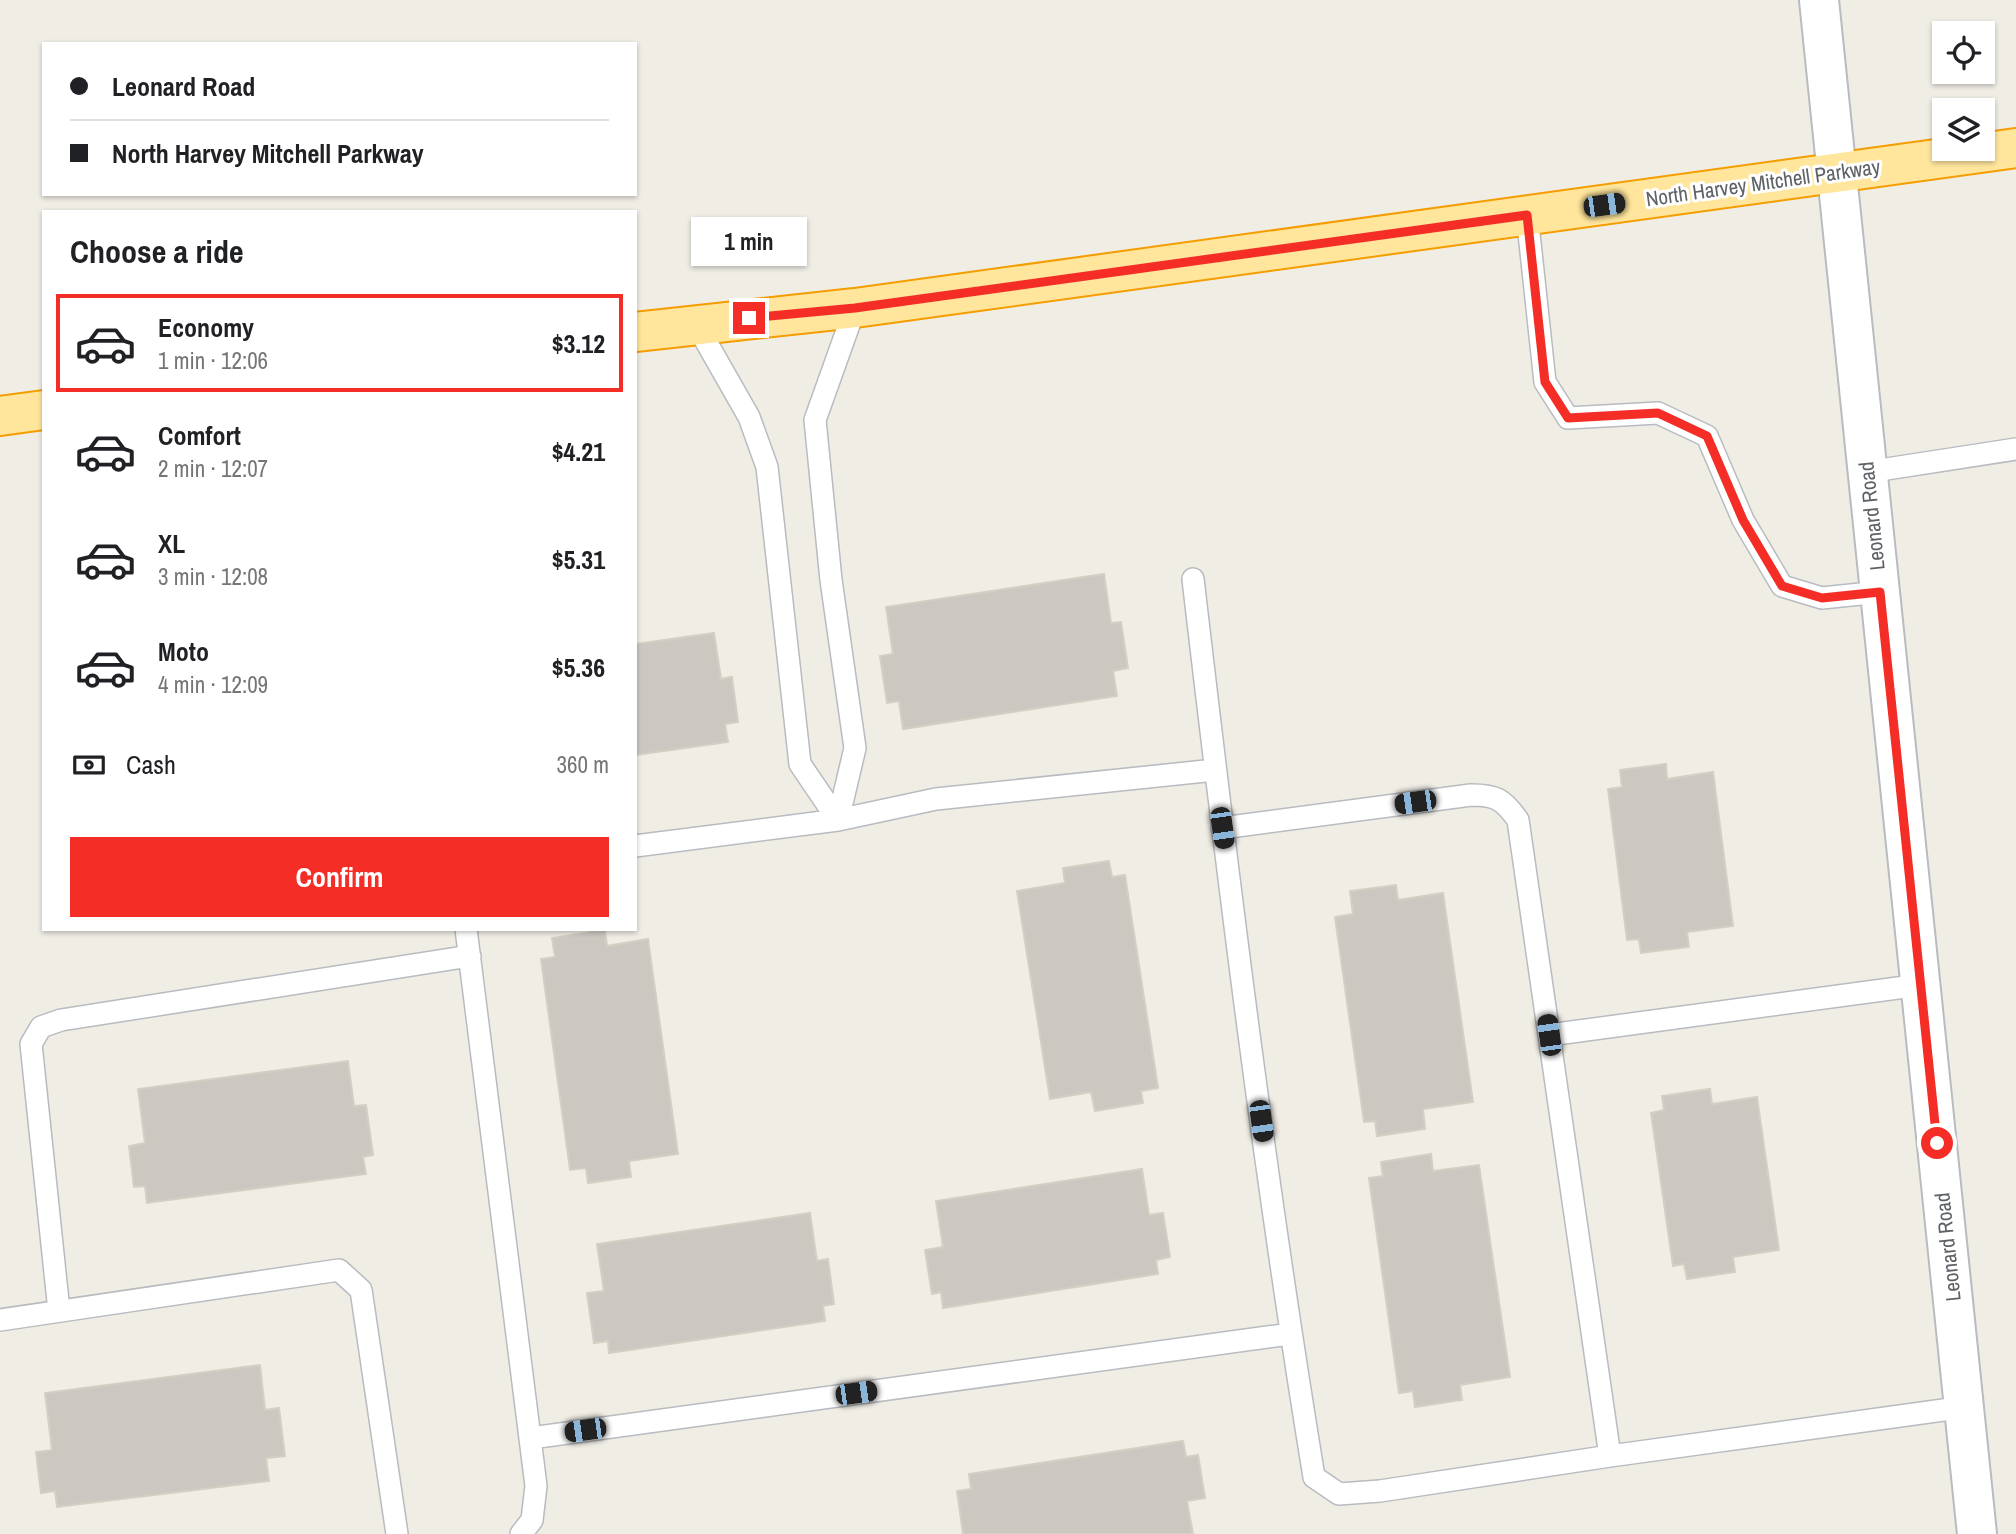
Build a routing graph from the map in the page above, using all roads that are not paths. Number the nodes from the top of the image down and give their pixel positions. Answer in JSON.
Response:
{"nodes":[{"id":1,"x":1819,"y":0,"type":"edge"},
{"id":2,"x":2016,"y":148,"type":"edge"},
{"id":3,"x":1836,"y":173,"type":"junction"},
{"id":4,"x":1527,"y":215,"type":"junction"},
{"id":5,"x":855,"y":308,"type":"junction"},
{"id":6,"x":696,"y":324,"type":"junction"},
{"id":7,"x":637,"y":332,"type":"edge"},
{"id":8,"x":42,"y":410,"type":"edge"},
{"id":9,"x":0,"y":416,"type":"edge"},
{"id":10,"x":2016,"y":449,"type":"edge"},
{"id":11,"x":1867,"y":472,"type":"junction"},
{"id":12,"x":1193,"y":579,"type":"dead end"},
{"id":13,"x":1880,"y":592,"type":"junction"},
{"id":14,"x":1215,"y":770,"type":"junction"},
{"id":15,"x":838,"y":820,"type":"junction"},
{"id":16,"x":1222,"y":828,"type":"junction"},
{"id":17,"x":637,"y":846,"type":"edge"},
{"id":18,"x":466,"y":931,"type":"edge"},
{"id":19,"x":470,"y":956,"type":"junction"},
{"id":20,"x":1920,"y":985,"type":"junction"},
{"id":21,"x":1549,"y":1035,"type":"junction"},
{"id":22,"x":59,"y":1311,"type":"junction"},
{"id":23,"x":0,"y":1320,"type":"edge"},
{"id":24,"x":1290,"y":1334,"type":"junction"},
{"id":25,"x":1965,"y":1407,"type":"junction"},
{"id":26,"x":531,"y":1438,"type":"junction"},
{"id":27,"x":1610,"y":1456,"type":"junction"},
{"id":28,"x":397,"y":1534,"type":"edge"},
{"id":29,"x":521,"y":1534,"type":"edge"},
{"id":30,"x":1978,"y":1534,"type":"edge"}],
"edges":[{"from":1,"to":3,"type":"street","name":"Leonard Road"},
{"from":2,"to":3,"type":"highway","name":"North Harvey Mitchell Parkway"},
{"from":3,"to":4,"type":"highway","name":"North Harvey Mitchell Parkway"},
{"from":3,"to":11,"type":"street","name":"Leonard Road"},
{"from":4,"to":5,"type":"highway","name":"North Harvey Mitchell Parkway"},
{"from":4,"to":13,"type":"lane"},
{"from":5,"to":6,"type":"highway","name":"North Harvey Mitchell Parkway"},
{"from":5,"to":15,"type":"lane"},
{"from":6,"to":7,"type":"highway","name":"North Harvey Mitchell Parkway"},
{"from":6,"to":15,"type":"lane"},
{"from":8,"to":9,"type":"highway"},
{"from":10,"to":11,"type":"lane"},
{"from":11,"to":13,"type":"street","name":"Leonard Road"},
{"from":12,"to":14,"type":"lane"},
{"from":13,"to":20,"type":"street","name":"Leonard Road"},
{"from":14,"to":15,"type":"lane"},
{"from":14,"to":16,"type":"lane"},
{"from":15,"to":17,"type":"lane"},
{"from":16,"to":21,"type":"lane"},
{"from":16,"to":24,"type":"lane"},
{"from":18,"to":19,"type":"lane"},
{"from":19,"to":22,"type":"lane"},
{"from":19,"to":26,"type":"lane"},
{"from":20,"to":21,"type":"lane"},
{"from":20,"to":25,"type":"street","name":"Leonard Road"},
{"from":21,"to":27,"type":"lane"},
{"from":22,"to":23,"type":"lane"},
{"from":22,"to":28,"type":"lane"},
{"from":24,"to":26,"type":"lane"},
{"from":24,"to":27,"type":"lane"},
{"from":25,"to":27,"type":"lane"},
{"from":25,"to":30,"type":"street","name":"Leonard Road"},
{"from":26,"to":29,"type":"lane"}]}
